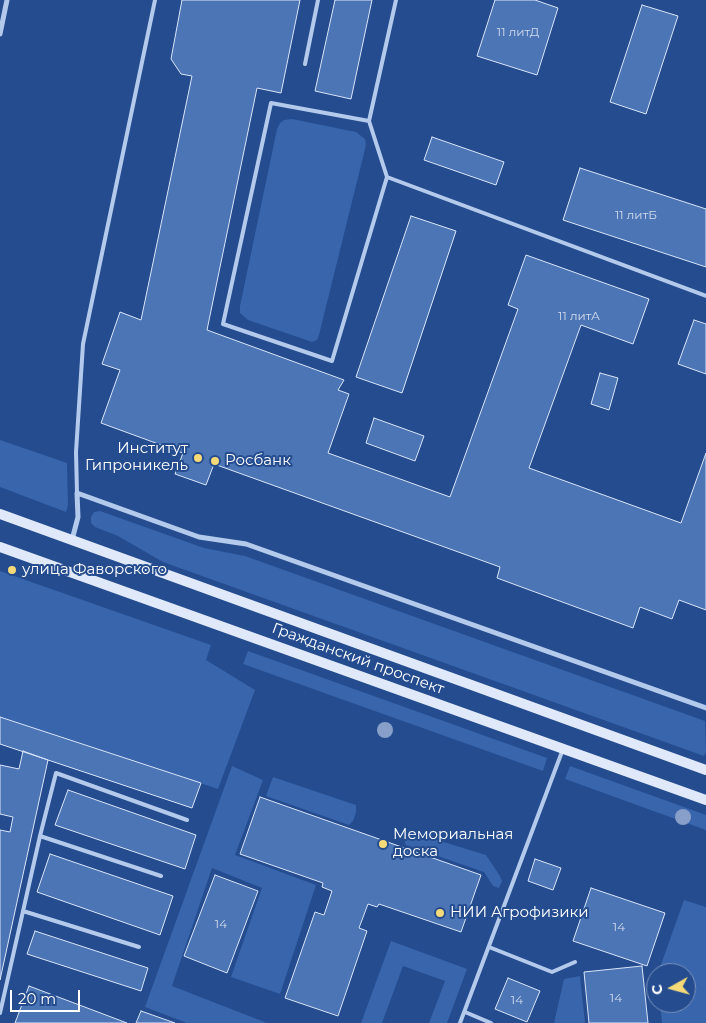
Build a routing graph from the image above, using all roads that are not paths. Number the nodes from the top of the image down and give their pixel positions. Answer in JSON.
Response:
{"nodes":[{"id":1,"x":7,"y":0,"type":"edge"},
{"id":2,"x":155,"y":0,"type":"edge"},
{"id":3,"x":318,"y":0,"type":"edge"},
{"id":4,"x":396,"y":0,"type":"edge"},
{"id":5,"x":0,"y":34,"type":"edge"},
{"id":6,"x":305,"y":64,"type":"dead end"},
{"id":7,"x":369,"y":121,"type":"junction"},
{"id":8,"x":387,"y":177,"type":"junction"},
{"id":9,"x":706,"y":296,"type":"edge"},
{"id":10,"x":77,"y":493,"type":"junction"},
{"id":11,"x":0,"y":514,"type":"edge"},
{"id":12,"x":72,"y":540,"type":"junction"},
{"id":13,"x":0,"y":547,"type":"edge"},
{"id":14,"x":706,"y":708,"type":"edge"},
{"id":15,"x":562,"y":749,"type":"junction"},
{"id":16,"x":706,"y":770,"type":"edge"},
{"id":17,"x":706,"y":800,"type":"edge"},
{"id":18,"x":187,"y":820,"type":"dead end"},
{"id":19,"x":40,"y":836,"type":"junction"},
{"id":20,"x":161,"y":876,"type":"dead end"},
{"id":21,"x":23,"y":911,"type":"junction"},
{"id":22,"x":139,"y":947,"type":"dead end"},
{"id":23,"x":489,"y":947,"type":"junction"},
{"id":24,"x":575,"y":962,"type":"dead end"},
{"id":25,"x":464,"y":1012,"type":"junction"},
{"id":26,"x":0,"y":1013,"type":"edge"},
{"id":27,"x":460,"y":1023,"type":"edge"},
{"id":28,"x":491,"y":1023,"type":"edge"}],
"edges":[{"from":1,"to":5,"type":"street"},
{"from":2,"to":10,"type":"lane"},
{"from":3,"to":6,"type":"lane"},
{"from":4,"to":7,"type":"lane"},
{"from":7,"to":8,"type":"lane"},
{"from":7,"to":8,"type":"lane"},
{"from":8,"to":9,"type":"lane"},
{"from":10,"to":12,"type":"street"},
{"from":10,"to":14,"type":"street"},
{"from":11,"to":12,"type":"main road","name":"Гражданский проспект"},
{"from":12,"to":16,"type":"main road","name":"Гражданский проспект"},
{"from":13,"to":15,"type":"main road","name":"Гражданский проспект"},
{"from":15,"to":17,"type":"main road","name":"Гражданский проспект"},
{"from":15,"to":23,"type":"lane"},
{"from":18,"to":19,"type":"lane"},
{"from":19,"to":20,"type":"lane"},
{"from":19,"to":21,"type":"lane"},
{"from":21,"to":22,"type":"lane"},
{"from":21,"to":26,"type":"lane"},
{"from":23,"to":24,"type":"lane"},
{"from":23,"to":25,"type":"lane"},
{"from":25,"to":27,"type":"lane"},
{"from":25,"to":28,"type":"lane"}]}
